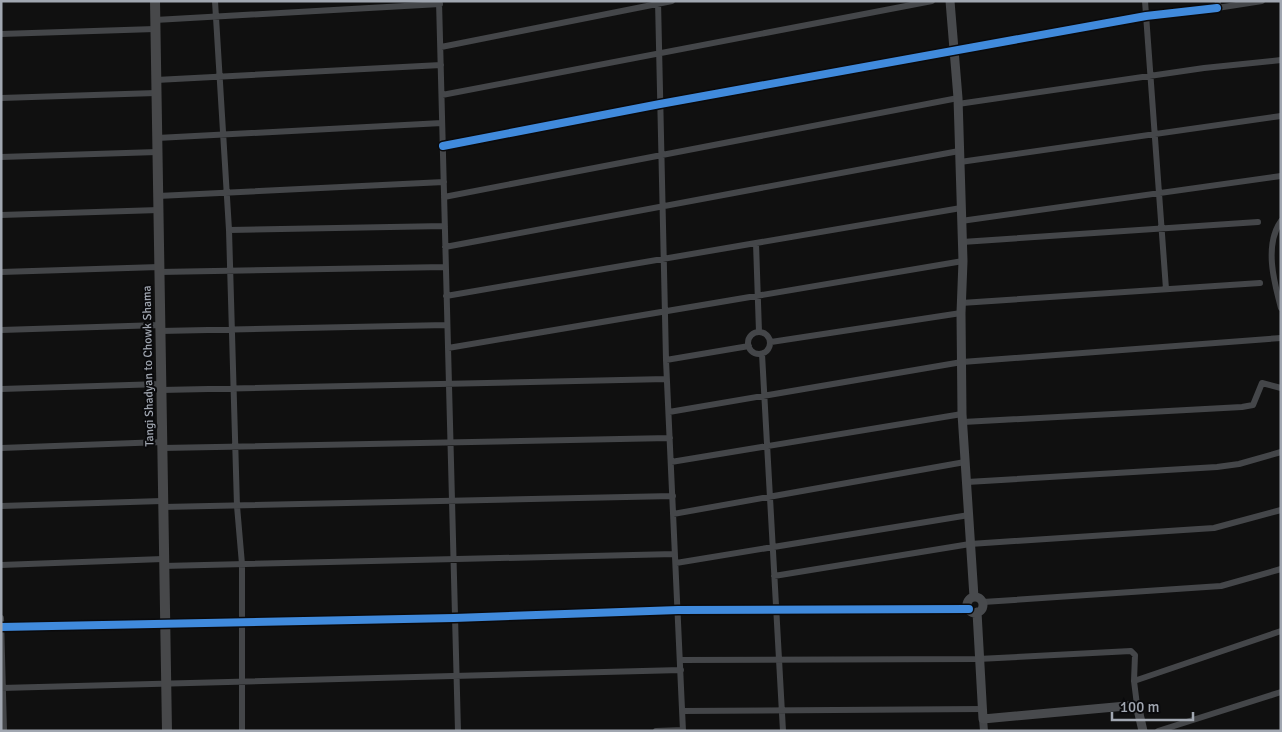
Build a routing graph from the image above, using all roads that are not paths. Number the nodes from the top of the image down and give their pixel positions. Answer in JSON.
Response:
{"nodes":[{"id":1,"x":155,"y":1,"type":"edge"},
{"id":2,"x":215,"y":1,"type":"edge"},
{"id":3,"x":672,"y":1,"type":"edge"},
{"id":4,"x":932,"y":1,"type":"edge"},
{"id":5,"x":950,"y":1,"type":"edge"},
{"id":6,"x":1145,"y":1,"type":"edge"},
{"id":7,"x":1262,"y":1,"type":"edge"},
{"id":8,"x":440,"y":3,"type":"edge"},
{"id":9,"x":658,"y":3,"type":"edge"},
{"id":10,"x":1217,"y":4,"type":"edge"},
{"id":11,"x":1146,"y":16,"type":"junction"},
{"id":12,"x":215,"y":17,"type":"junction"},
{"id":13,"x":155,"y":25,"type":"junction"},
{"id":14,"x":1,"y":34,"type":"edge"},
{"id":15,"x":441,"y":47,"type":"junction"},
{"id":16,"x":954,"y":50,"type":"junction"},
{"id":17,"x":659,"y":53,"type":"junction"},
{"id":18,"x":1281,"y":60,"type":"edge"},
{"id":19,"x":441,"y":66,"type":"junction"},
{"id":20,"x":1150,"y":76,"type":"junction"},
{"id":21,"x":219,"y":77,"type":"junction"},
{"id":22,"x":156,"y":80,"type":"junction"},
{"id":23,"x":156,"y":93,"type":"junction"},
{"id":24,"x":442,"y":95,"type":"junction"},
{"id":25,"x":1,"y":98,"type":"edge"},
{"id":26,"x":958,"y":101,"type":"junction"},
{"id":27,"x":660,"y":104,"type":"junction"},
{"id":28,"x":1281,"y":116,"type":"edge"},
{"id":29,"x":442,"y":123,"type":"junction"},
{"id":30,"x":224,"y":134,"type":"junction"},
{"id":31,"x":1155,"y":134,"type":"junction"},
{"id":32,"x":157,"y":138,"type":"junction"},
{"id":33,"x":443,"y":146,"type":"junction"},
{"id":34,"x":959,"y":151,"type":"junction"},
{"id":35,"x":157,"y":152,"type":"junction"},
{"id":36,"x":661,"y":155,"type":"junction"},
{"id":37,"x":1,"y":157,"type":"edge"},
{"id":38,"x":960,"y":162,"type":"junction"},
{"id":39,"x":1281,"y":176,"type":"edge"},
{"id":40,"x":444,"y":182,"type":"junction"},
{"id":41,"x":226,"y":193,"type":"junction"},
{"id":42,"x":1159,"y":193,"type":"junction"},
{"id":43,"x":158,"y":196,"type":"junction"},
{"id":44,"x":444,"y":197,"type":"junction"},
{"id":45,"x":663,"y":207,"type":"junction"},
{"id":46,"x":961,"y":208,"type":"junction"},
{"id":47,"x":159,"y":210,"type":"junction"},
{"id":48,"x":1,"y":215,"type":"edge"},
{"id":49,"x":961,"y":221,"type":"junction"},
{"id":50,"x":1281,"y":221,"type":"edge"},
{"id":51,"x":1258,"y":222,"type":"dead end"},
{"id":52,"x":445,"y":226,"type":"junction"},
{"id":53,"x":1162,"y":228,"type":"junction"},
{"id":54,"x":229,"y":230,"type":"junction"},
{"id":55,"x":962,"y":242,"type":"junction"},
{"id":56,"x":756,"y":243,"type":"junction"},
{"id":57,"x":445,"y":247,"type":"junction"},
{"id":58,"x":664,"y":259,"type":"junction"},
{"id":59,"x":962,"y":261,"type":"junction"},
{"id":60,"x":1277,"y":263,"type":"edge"},
{"id":61,"x":446,"y":267,"type":"junction"},
{"id":62,"x":159,"y":270,"type":"junction"},
{"id":63,"x":230,"y":271,"type":"junction"},
{"id":64,"x":1,"y":272,"type":"edge"},
{"id":65,"x":1260,"y":283,"type":"dead end"},
{"id":66,"x":1166,"y":289,"type":"junction"},
{"id":67,"x":758,"y":295,"type":"junction"},
{"id":68,"x":446,"y":296,"type":"junction"},
{"id":69,"x":961,"y":303,"type":"junction"},
{"id":70,"x":1281,"y":308,"type":"edge"},
{"id":71,"x":665,"y":311,"type":"junction"},
{"id":72,"x":960,"y":313,"type":"junction"},
{"id":73,"x":447,"y":325,"type":"junction"},
{"id":74,"x":160,"y":328,"type":"junction"},
{"id":75,"x":1,"y":330,"type":"edge"},
{"id":76,"x":231,"y":330,"type":"junction"},
{"id":77,"x":759,"y":332,"type":"junction"},
{"id":78,"x":1281,"y":338,"type":"edge"},
{"id":79,"x":770,"y":342,"type":"junction"},
{"id":80,"x":749,"y":346,"type":"junction"},
{"id":81,"x":448,"y":348,"type":"junction"},
{"id":82,"x":762,"y":354,"type":"junction"},
{"id":83,"x":666,"y":360,"type":"junction"},
{"id":84,"x":962,"y":362,"type":"junction"},
{"id":85,"x":667,"y":379,"type":"junction"},
{"id":86,"x":449,"y":384,"type":"junction"},
{"id":87,"x":161,"y":387,"type":"junction"},
{"id":88,"x":234,"y":388,"type":"junction"},
{"id":89,"x":1281,"y":388,"type":"edge"},
{"id":90,"x":1,"y":389,"type":"edge"},
{"id":91,"x":764,"y":396,"type":"junction"},
{"id":92,"x":669,"y":412,"type":"junction"},
{"id":93,"x":962,"y":418,"type":"junction"},
{"id":94,"x":670,"y":438,"type":"junction"},
{"id":95,"x":450,"y":442,"type":"junction"},
{"id":96,"x":162,"y":445,"type":"junction"},
{"id":97,"x":767,"y":446,"type":"junction"},
{"id":98,"x":236,"y":447,"type":"junction"},
{"id":99,"x":1,"y":448,"type":"edge"},
{"id":100,"x":1281,"y":452,"type":"edge"},
{"id":101,"x":671,"y":462,"type":"junction"},
{"id":102,"x":965,"y":462,"type":"junction"},
{"id":103,"x":967,"y":482,"type":"junction"},
{"id":104,"x":672,"y":496,"type":"junction"},
{"id":105,"x":770,"y":497,"type":"junction"},
{"id":106,"x":452,"y":501,"type":"junction"},
{"id":107,"x":163,"y":504,"type":"junction"},
{"id":108,"x":1,"y":506,"type":"edge"},
{"id":109,"x":237,"y":506,"type":"junction"},
{"id":110,"x":1281,"y":510,"type":"edge"},
{"id":111,"x":673,"y":514,"type":"junction"},
{"id":112,"x":969,"y":515,"type":"junction"},
{"id":113,"x":970,"y":544,"type":"junction"},
{"id":114,"x":773,"y":547,"type":"junction"},
{"id":115,"x":675,"y":554,"type":"junction"},
{"id":116,"x":453,"y":559,"type":"junction"},
{"id":117,"x":163,"y":563,"type":"junction"},
{"id":118,"x":676,"y":563,"type":"junction"},
{"id":119,"x":242,"y":564,"type":"junction"},
{"id":120,"x":1,"y":565,"type":"edge"},
{"id":121,"x":1281,"y":568,"type":"edge"},
{"id":122,"x":774,"y":576,"type":"junction"},
{"id":123,"x":974,"y":597,"type":"junction"},
{"id":124,"x":982,"y":602,"type":"junction"},
{"id":125,"x":776,"y":609,"type":"junction"},
{"id":126,"x":678,"y":610,"type":"junction"},
{"id":127,"x":973,"y":610,"type":"junction"},
{"id":128,"x":1,"y":618,"type":"edge"},
{"id":129,"x":454,"y":618,"type":"junction"},
{"id":130,"x":244,"y":622,"type":"junction"},
{"id":131,"x":164,"y":623,"type":"junction"},
{"id":132,"x":1,"y":628,"type":"edge"},
{"id":133,"x":1281,"y":631,"type":"edge"},
{"id":134,"x":779,"y":659,"type":"junction"},
{"id":135,"x":978,"y":659,"type":"junction"},
{"id":136,"x":680,"y":660,"type":"junction"},
{"id":137,"x":681,"y":670,"type":"junction"},
{"id":138,"x":456,"y":676,"type":"junction"},
{"id":139,"x":244,"y":680,"type":"junction"},
{"id":140,"x":1134,"y":681,"type":"junction"},
{"id":141,"x":165,"y":684,"type":"junction"},
{"id":142,"x":2,"y":688,"type":"edge"},
{"id":143,"x":1281,"y":692,"type":"edge"},
{"id":144,"x":1137,"y":705,"type":"junction"},
{"id":145,"x":982,"y":709,"type":"junction"},
{"id":146,"x":682,"y":710,"type":"junction"},
{"id":147,"x":782,"y":710,"type":"junction"},
{"id":148,"x":983,"y":719,"type":"junction"},
{"id":149,"x":683,"y":730,"type":"edge"},
{"id":150,"x":4,"y":731,"type":"edge"},
{"id":151,"x":166,"y":731,"type":"edge"},
{"id":152,"x":242,"y":731,"type":"edge"},
{"id":153,"x":458,"y":731,"type":"edge"},
{"id":154,"x":656,"y":731,"type":"edge"},
{"id":155,"x":783,"y":731,"type":"edge"},
{"id":156,"x":984,"y":731,"type":"edge"},
{"id":157,"x":1143,"y":731,"type":"edge"},
{"id":158,"x":1158,"y":731,"type":"edge"}],
"edges":[{"from":1,"to":13,"type":"main road","name":"Tangi Shadyan to Chowk Shama"},
{"from":2,"to":12,"type":"street"},
{"from":3,"to":9,"type":"street"},
{"from":4,"to":17,"type":"street"},
{"from":5,"to":16,"type":"main road"},
{"from":6,"to":11,"type":"street"},
{"from":7,"to":10,"type":"street"},
{"from":8,"to":12,"type":"street"},
{"from":8,"to":15,"type":"street"},
{"from":9,"to":15,"type":"street"},
{"from":9,"to":17,"type":"street"},
{"from":10,"to":11,"type":"street"},
{"from":11,"to":16,"type":"street"},
{"from":11,"to":20,"type":"street"},
{"from":12,"to":13,"type":"street"},
{"from":12,"to":21,"type":"street"},
{"from":13,"to":14,"type":"street"},
{"from":13,"to":22,"type":"main road","name":"Tangi Shadyan to Chowk Shama"},
{"from":15,"to":19,"type":"street"},
{"from":16,"to":26,"type":"main road"},
{"from":16,"to":27,"type":"street"},
{"from":17,"to":24,"type":"street"},
{"from":17,"to":27,"type":"street"},
{"from":18,"to":20,"type":"street"},
{"from":19,"to":21,"type":"street"},
{"from":19,"to":24,"type":"street"},
{"from":20,"to":26,"type":"street"},
{"from":20,"to":31,"type":"street"},
{"from":21,"to":22,"type":"street"},
{"from":21,"to":30,"type":"street"},
{"from":22,"to":23,"type":"main road","name":"Tangi Shadyan to Chowk Shama"},
{"from":23,"to":25,"type":"street"},
{"from":23,"to":32,"type":"main road","name":"Tangi Shadyan to Chowk Shama"},
{"from":24,"to":29,"type":"street"},
{"from":26,"to":34,"type":"main road"},
{"from":26,"to":36,"type":"street"},
{"from":27,"to":33,"type":"street"},
{"from":27,"to":36,"type":"street"},
{"from":28,"to":31,"type":"street"},
{"from":29,"to":30,"type":"street"},
{"from":29,"to":33,"type":"street"},
{"from":30,"to":32,"type":"street"},
{"from":30,"to":41,"type":"street"},
{"from":31,"to":38,"type":"street"},
{"from":31,"to":42,"type":"street"},
{"from":32,"to":35,"type":"main road","name":"Tangi Shadyan to Chowk Shama"},
{"from":33,"to":40,"type":"street"},
{"from":34,"to":38,"type":"main road"},
{"from":34,"to":45,"type":"street"},
{"from":35,"to":37,"type":"street"},
{"from":35,"to":43,"type":"main road","name":"Tangi Shadyan to Chowk Shama"},
{"from":36,"to":44,"type":"street"},
{"from":36,"to":45,"type":"street"},
{"from":38,"to":46,"type":"main road"},
{"from":39,"to":42,"type":"street"},
{"from":40,"to":41,"type":"street"},
{"from":40,"to":44,"type":"street"},
{"from":41,"to":43,"type":"street"},
{"from":41,"to":54,"type":"street"},
{"from":42,"to":49,"type":"street"},
{"from":42,"to":53,"type":"street"},
{"from":43,"to":47,"type":"main road","name":"Tangi Shadyan to Chowk Shama"},
{"from":44,"to":52,"type":"street"},
{"from":45,"to":57,"type":"street"},
{"from":45,"to":58,"type":"street"},
{"from":46,"to":49,"type":"main road"},
{"from":46,"to":56,"type":"street"},
{"from":47,"to":48,"type":"street"},
{"from":47,"to":62,"type":"main road","name":"Tangi Shadyan to Chowk Shama"},
{"from":49,"to":55,"type":"main road"},
{"from":50,"to":60,"type":"street"},
{"from":51,"to":53,"type":"street"},
{"from":52,"to":54,"type":"street"},
{"from":52,"to":57,"type":"street"},
{"from":53,"to":55,"type":"street"},
{"from":53,"to":66,"type":"street"},
{"from":54,"to":63,"type":"street"},
{"from":55,"to":59,"type":"main road"},
{"from":56,"to":58,"type":"street"},
{"from":56,"to":67,"type":"street"},
{"from":57,"to":61,"type":"street"},
{"from":58,"to":68,"type":"street"},
{"from":58,"to":71,"type":"street"},
{"from":59,"to":67,"type":"street"},
{"from":59,"to":69,"type":"main road"},
{"from":60,"to":70,"type":"street"},
{"from":61,"to":63,"type":"street"},
{"from":61,"to":68,"type":"street"},
{"from":62,"to":63,"type":"street"},
{"from":62,"to":64,"type":"street"},
{"from":62,"to":74,"type":"main road","name":"Tangi Shadyan to Chowk Shama"},
{"from":63,"to":76,"type":"street"},
{"from":65,"to":66,"type":"street"},
{"from":66,"to":69,"type":"street"},
{"from":67,"to":71,"type":"street"},
{"from":67,"to":77,"type":"street"},
{"from":68,"to":73,"type":"street"},
{"from":69,"to":72,"type":"main road"},
{"from":71,"to":81,"type":"street"},
{"from":71,"to":83,"type":"street"},
{"from":72,"to":79,"type":"street"},
{"from":72,"to":84,"type":"main road"},
{"from":73,"to":76,"type":"street"},
{"from":73,"to":81,"type":"street"},
{"from":74,"to":75,"type":"street"},
{"from":74,"to":76,"type":"street"},
{"from":74,"to":87,"type":"main road","name":"Tangi Shadyan to Chowk Shama"},
{"from":76,"to":88,"type":"street"},
{"from":77,"to":79,"type":"street"},
{"from":77,"to":80,"type":"street"},
{"from":78,"to":84,"type":"street"},
{"from":79,"to":82,"type":"street"},
{"from":80,"to":82,"type":"street"},
{"from":80,"to":83,"type":"street"},
{"from":81,"to":86,"type":"street"},
{"from":82,"to":91,"type":"street"},
{"from":83,"to":85,"type":"street"},
{"from":84,"to":91,"type":"street"},
{"from":84,"to":93,"type":"main road"},
{"from":85,"to":86,"type":"street"},
{"from":85,"to":92,"type":"street"},
{"from":86,"to":88,"type":"street"},
{"from":86,"to":95,"type":"street"},
{"from":87,"to":88,"type":"street"},
{"from":87,"to":90,"type":"street"},
{"from":87,"to":96,"type":"main road","name":"Tangi Shadyan to Chowk Shama"},
{"from":88,"to":98,"type":"street"},
{"from":89,"to":93,"type":"street"},
{"from":91,"to":92,"type":"street"},
{"from":91,"to":97,"type":"street"},
{"from":92,"to":94,"type":"street"},
{"from":93,"to":97,"type":"street"},
{"from":93,"to":102,"type":"main road"},
{"from":94,"to":95,"type":"street"},
{"from":94,"to":101,"type":"street"},
{"from":95,"to":98,"type":"street"},
{"from":95,"to":106,"type":"street"},
{"from":96,"to":98,"type":"street"},
{"from":96,"to":99,"type":"street"},
{"from":96,"to":107,"type":"main road","name":"Tangi Shadyan to Chowk Shama"},
{"from":97,"to":101,"type":"street"},
{"from":97,"to":105,"type":"street"},
{"from":98,"to":109,"type":"street"},
{"from":100,"to":103,"type":"street"},
{"from":101,"to":104,"type":"street"},
{"from":102,"to":103,"type":"main road"},
{"from":102,"to":105,"type":"street"},
{"from":103,"to":112,"type":"main road"},
{"from":104,"to":106,"type":"street"},
{"from":104,"to":111,"type":"street"},
{"from":105,"to":111,"type":"street"},
{"from":105,"to":114,"type":"street"},
{"from":106,"to":109,"type":"street"},
{"from":106,"to":116,"type":"street"},
{"from":107,"to":108,"type":"street"},
{"from":107,"to":109,"type":"street"},
{"from":107,"to":117,"type":"main road","name":"Tangi Shadyan to Chowk Shama"},
{"from":109,"to":119,"type":"street"},
{"from":110,"to":113,"type":"street"},
{"from":111,"to":115,"type":"street"},
{"from":112,"to":113,"type":"main road"},
{"from":112,"to":114,"type":"street"},
{"from":113,"to":122,"type":"street"},
{"from":113,"to":123,"type":"main road"},
{"from":114,"to":118,"type":"street"},
{"from":114,"to":122,"type":"street"},
{"from":115,"to":116,"type":"street"},
{"from":115,"to":118,"type":"street"},
{"from":116,"to":119,"type":"street"},
{"from":116,"to":129,"type":"street"},
{"from":117,"to":119,"type":"street"},
{"from":117,"to":120,"type":"street"},
{"from":117,"to":131,"type":"main road","name":"Tangi Shadyan to Chowk Shama"},
{"from":118,"to":126,"type":"street"},
{"from":119,"to":130,"type":"street"},
{"from":121,"to":124,"type":"street"},
{"from":122,"to":125,"type":"street"},
{"from":123,"to":124,"type":"main road"},
{"from":123,"to":127,"type":"main road"},
{"from":124,"to":127,"type":"main road"},
{"from":125,"to":126,"type":"street"},
{"from":125,"to":127,"type":"street"},
{"from":125,"to":134,"type":"street"},
{"from":126,"to":129,"type":"street"},
{"from":126,"to":136,"type":"street"},
{"from":127,"to":135,"type":"main road"},
{"from":128,"to":132,"type":"street"},
{"from":129,"to":130,"type":"street"},
{"from":129,"to":138,"type":"street"},
{"from":130,"to":131,"type":"street"},
{"from":130,"to":139,"type":"street"},
{"from":131,"to":132,"type":"street"},
{"from":131,"to":141,"type":"main road","name":"Tangi Shadyan to Chowk Shama"},
{"from":132,"to":142,"type":"street"},
{"from":133,"to":140,"type":"street"},
{"from":134,"to":135,"type":"street"},
{"from":134,"to":136,"type":"street"},
{"from":134,"to":147,"type":"street"},
{"from":135,"to":140,"type":"street"},
{"from":135,"to":145,"type":"main road"},
{"from":136,"to":137,"type":"street"},
{"from":137,"to":138,"type":"street"},
{"from":137,"to":146,"type":"street"},
{"from":138,"to":139,"type":"street"},
{"from":138,"to":153,"type":"street"},
{"from":139,"to":141,"type":"street"},
{"from":139,"to":152,"type":"street"},
{"from":140,"to":144,"type":"street"},
{"from":141,"to":142,"type":"street"},
{"from":141,"to":151,"type":"main road","name":"Tangi Shadyan to Chowk Shama"},
{"from":142,"to":150,"type":"street"},
{"from":143,"to":158,"type":"street"},
{"from":144,"to":148,"type":"main road"},
{"from":144,"to":157,"type":"main road"},
{"from":145,"to":147,"type":"street"},
{"from":145,"to":148,"type":"main road"},
{"from":146,"to":147,"type":"street"},
{"from":146,"to":149,"type":"street"},
{"from":147,"to":155,"type":"street"},
{"from":148,"to":156,"type":"street"},
{"from":149,"to":154,"type":"street"}]}
